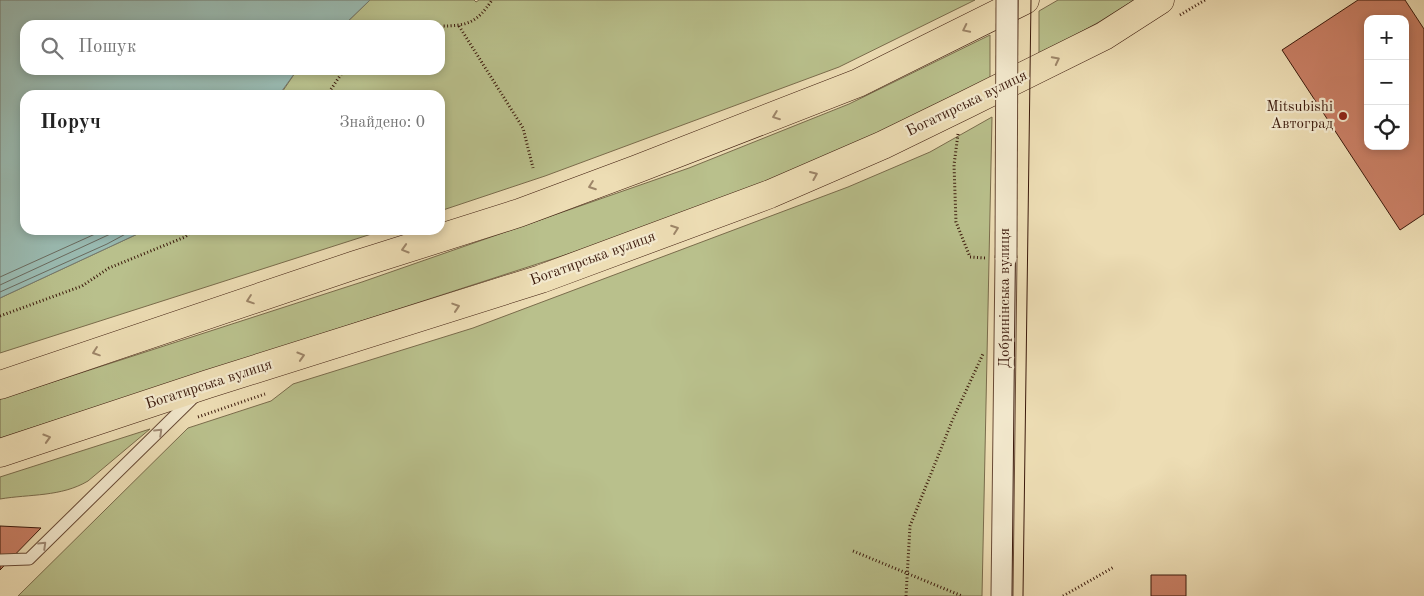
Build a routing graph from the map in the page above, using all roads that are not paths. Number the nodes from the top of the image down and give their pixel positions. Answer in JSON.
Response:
{"nodes":[{"id":1,"x":1007,"y":0,"type":"edge"},
{"id":2,"x":1026,"y":0,"type":"edge"},
{"id":3,"x":1160,"y":0,"type":"edge"},
{"id":4,"x":208,"y":384,"type":"junction"},
{"id":5,"x":0,"y":385,"type":"edge"},
{"id":6,"x":0,"y":453,"type":"edge"},
{"id":7,"x":0,"y":560,"type":"edge"},
{"id":8,"x":1002,"y":596,"type":"edge"}],
"edges":[{"from":1,"to":8,"type":"street","name":"Добринінська вулиця","bridge":true},
{"from":2,"to":5,"type":"main road","one_way":true},
{"from":4,"to":3,"type":"main road","name":"Богатирська вулиця","one_way":true},
{"from":6,"to":4,"type":"main road","name":"Богатирська вулиця","one_way":true},
{"from":7,"to":4,"type":"lane","one_way":true}]}
